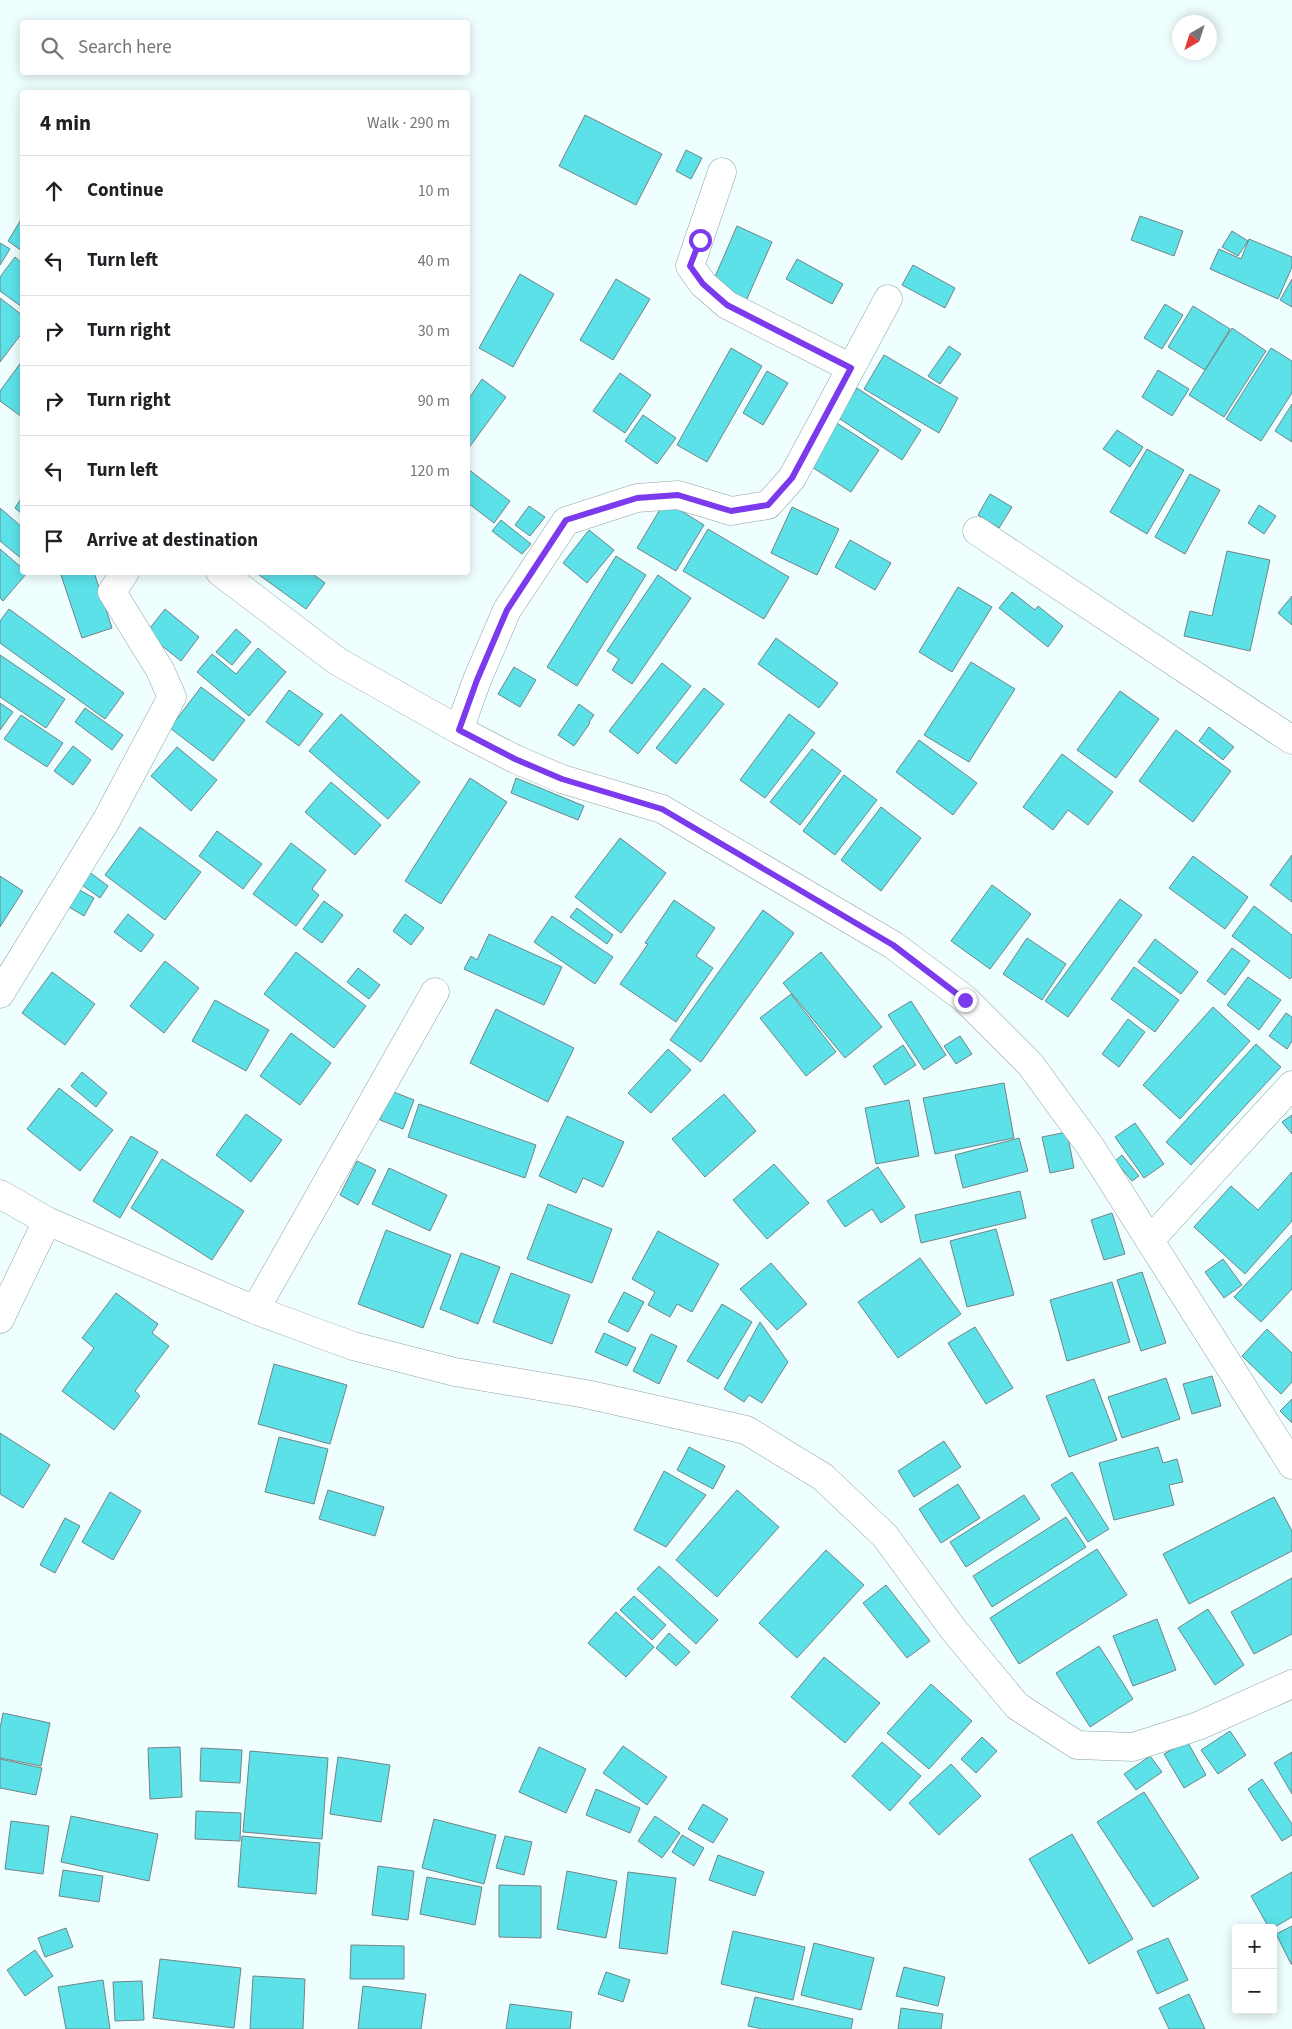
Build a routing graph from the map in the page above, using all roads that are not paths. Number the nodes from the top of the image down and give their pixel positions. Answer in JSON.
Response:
{"nodes":[{"id":1,"x":722,"y":172,"type":"dead end"},
{"id":2,"x":888,"y":299,"type":"dead end"},
{"id":3,"x":851,"y":368,"type":"junction"},
{"id":4,"x":977,"y":531,"type":"dead end"},
{"id":5,"x":122,"y":575,"type":"edge"},
{"id":6,"x":224,"y":575,"type":"edge"},
{"id":7,"x":459,"y":730,"type":"junction"},
{"id":8,"x":1292,"y":740,"type":"edge"},
{"id":9,"x":435,"y":992,"type":"dead end"},
{"id":10,"x":0,"y":994,"type":"edge"},
{"id":11,"x":1292,"y":1085,"type":"edge"},
{"id":12,"x":0,"y":1194,"type":"edge"},
{"id":13,"x":47,"y":1221,"type":"junction"},
{"id":14,"x":1150,"y":1240,"type":"junction"},
{"id":15,"x":255,"y":1310,"type":"junction"},
{"id":16,"x":0,"y":1319,"type":"edge"},
{"id":17,"x":1292,"y":1465,"type":"edge"},
{"id":18,"x":1292,"y":1684,"type":"edge"}],
"edges":[{"from":1,"to":3,"type":"street"},
{"from":2,"to":3,"type":"street"},
{"from":3,"to":7,"type":"street"},
{"from":4,"to":8,"type":"street"},
{"from":5,"to":10,"type":"street"},
{"from":6,"to":7,"type":"street"},
{"from":7,"to":14,"type":"street"},
{"from":9,"to":15,"type":"street"},
{"from":11,"to":14,"type":"street"},
{"from":12,"to":13,"type":"street"},
{"from":13,"to":15,"type":"street"},
{"from":13,"to":16,"type":"street"},
{"from":14,"to":17,"type":"street"},
{"from":15,"to":18,"type":"street"}]}
